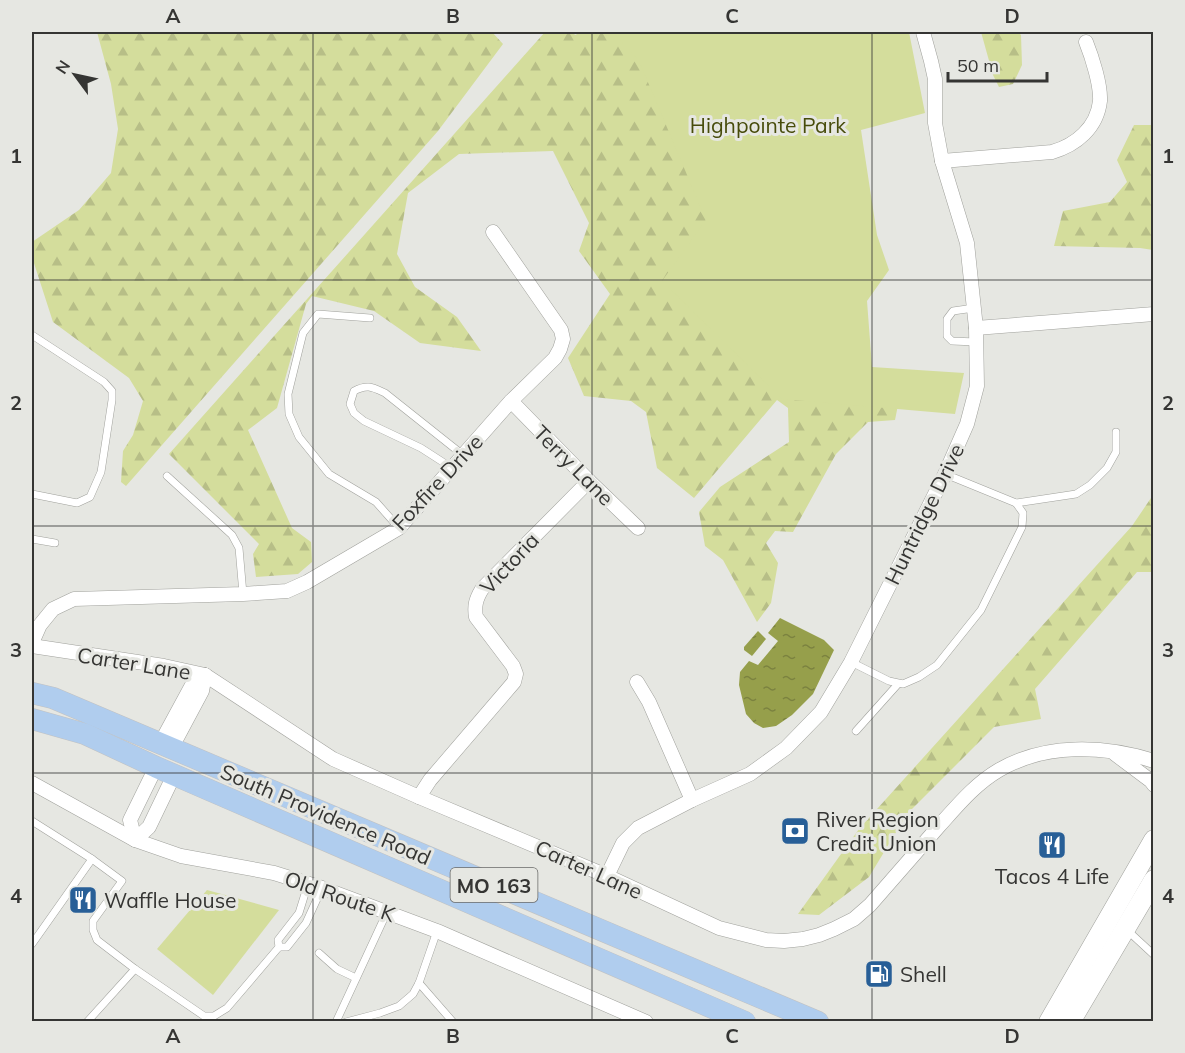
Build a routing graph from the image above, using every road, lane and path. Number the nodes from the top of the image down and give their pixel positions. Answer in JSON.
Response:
{"nodes":[{"id":1,"x":923,"y":32,"type":"edge"},
{"id":2,"x":1086,"y":42,"type":"dead end"},
{"id":3,"x":942,"y":161,"type":"junction"},
{"id":4,"x":493,"y":232,"type":"dead end"},
{"id":5,"x":974,"y":308,"type":"junction"},
{"id":6,"x":1154,"y":314,"type":"edge"},
{"id":7,"x":370,"y":318,"type":"dead end"},
{"id":8,"x":32,"y":335,"type":"edge"},
{"id":9,"x":976,"y":335,"type":"junction"},
{"id":10,"x":511,"y":401,"type":"junction"},
{"id":11,"x":1116,"y":432,"type":"dead end"},
{"id":12,"x":463,"y":455,"type":"junction"},
{"id":13,"x":452,"y":468,"type":"junction"},
{"id":14,"x":945,"y":474,"type":"junction"},
{"id":15,"x":167,"y":476,"type":"dead end"},
{"id":16,"x":589,"y":481,"type":"junction"},
{"id":17,"x":32,"y":494,"type":"edge"},
{"id":18,"x":1016,"y":503,"type":"junction"},
{"id":19,"x":399,"y":528,"type":"junction"},
{"id":20,"x":638,"y":528,"type":"dead end"},
{"id":21,"x":32,"y":538,"type":"edge"},
{"id":22,"x":55,"y":543,"type":"dead end"},
{"id":23,"x":243,"y":594,"type":"junction"},
{"id":24,"x":32,"y":645,"type":"edge"},
{"id":25,"x":851,"y":662,"type":"junction"},
{"id":26,"x":205,"y":675,"type":"junction"},
{"id":27,"x":637,"y":682,"type":"dead end"},
{"id":28,"x":898,"y":684,"type":"junction"},
{"id":29,"x":32,"y":693,"type":"edge"},
{"id":30,"x":32,"y":719,"type":"edge"},
{"id":31,"x":856,"y":731,"type":"dead end"},
{"id":32,"x":85,"y":734,"type":"junction"},
{"id":33,"x":166,"y":746,"type":"junction"},
{"id":34,"x":1111,"y":751,"type":"junction"},
{"id":35,"x":1154,"y":761,"type":"edge"},
{"id":36,"x":165,"y":771,"type":"junction"},
{"id":37,"x":247,"y":781,"type":"junction"},
{"id":38,"x":32,"y":783,"type":"edge"},
{"id":39,"x":1154,"y":785,"type":"edge"},
{"id":40,"x":419,"y":797,"type":"junction"},
{"id":41,"x":692,"y":800,"type":"junction"},
{"id":42,"x":32,"y":821,"type":"edge"},
{"id":43,"x":135,"y":840,"type":"junction"},
{"id":44,"x":1154,"y":840,"type":"edge"},
{"id":45,"x":92,"y":859,"type":"junction"},
{"id":46,"x":607,"y":876,"type":"junction"},
{"id":47,"x":1154,"y":880,"type":"edge"},
{"id":48,"x":315,"y":886,"type":"junction"},
{"id":49,"x":387,"y":912,"type":"junction"},
{"id":50,"x":1125,"y":929,"type":"junction"},
{"id":51,"x":437,"y":931,"type":"junction"},
{"id":52,"x":32,"y":944,"type":"edge"},
{"id":53,"x":279,"y":947,"type":"junction"},
{"id":54,"x":319,"y":953,"type":"dead end"},
{"id":55,"x":1154,"y":955,"type":"edge"},
{"id":56,"x":135,"y":969,"type":"junction"},
{"id":57,"x":356,"y":978,"type":"junction"},
{"id":58,"x":419,"y":983,"type":"junction"},
{"id":59,"x":638,"y":1020,"type":"edge"},
{"id":60,"x":87,"y":1022,"type":"edge"},
{"id":61,"x":336,"y":1022,"type":"edge"},
{"id":62,"x":346,"y":1022,"type":"edge"},
{"id":63,"x":453,"y":1022,"type":"edge"},
{"id":64,"x":745,"y":1022,"type":"edge"},
{"id":65,"x":818,"y":1022,"type":"edge"},
{"id":66,"x":1048,"y":1022,"type":"edge"},
{"id":67,"x":1070,"y":1022,"type":"edge"}],
"edges":[{"from":1,"to":3,"type":"street","name":"Huntridge Drive"},
{"from":2,"to":3,"type":"street"},
{"from":3,"to":5,"type":"street","name":"Huntridge Drive"},
{"from":4,"to":10,"type":"street","name":"Foxfire Drive"},
{"from":5,"to":9,"type":"street","name":"Huntridge Drive"},
{"from":5,"to":9,"type":"lane"},
{"from":6,"to":9,"type":"street"},
{"from":7,"to":19,"type":"lane"},
{"from":8,"to":17,"type":"lane"},
{"from":9,"to":14,"type":"street","name":"Huntridge Drive"},
{"from":10,"to":12,"type":"street","name":"Foxfire Drive"},
{"from":10,"to":16,"type":"street","name":"Terry Lane"},
{"from":11,"to":18,"type":"lane"},
{"from":12,"to":13,"type":"street","name":"Foxfire Drive"},
{"from":12,"to":13,"type":"lane"},
{"from":13,"to":19,"type":"street","name":"Foxfire Drive"},
{"from":14,"to":18,"type":"lane"},
{"from":14,"to":25,"type":"street","name":"Huntridge Drive"},
{"from":15,"to":23,"type":"lane"},
{"from":16,"to":20,"type":"street","name":"Terry Lane"},
{"from":16,"to":40,"type":"street","name":"Victoria"},
{"from":18,"to":28,"type":"lane"},
{"from":19,"to":23,"type":"street","name":"Foxfire Drive"},
{"from":21,"to":22,"type":"lane"},
{"from":23,"to":24,"type":"street","name":"Foxfire Drive"},
{"from":24,"to":26,"type":"street","name":"Carter Lane"},
{"from":25,"to":28,"type":"lane"},
{"from":25,"to":41,"type":"street","name":"Huntridge Drive"},
{"from":26,"to":33,"type":"street"},
{"from":26,"to":40,"type":"street","name":"Carter Lane"},
{"from":27,"to":41,"type":"street"},
{"from":28,"to":31,"type":"lane"},
{"from":29,"to":33,"type":"main road","name":"South Providence Road","number":"MO 163"},
{"from":30,"to":32,"type":"main road","name":"South Providence Road","number":"MO 163"},
{"from":32,"to":33,"type":"main road"},
{"from":32,"to":36,"type":"main road","name":"South Providence Road","number":"MO 163"},
{"from":33,"to":37,"type":"main road","name":"South Providence Road","number":"MO 163"},
{"from":34,"to":35,"type":"street","name":"Carter Lane"},
{"from":34,"to":39,"type":"street"},
{"from":34,"to":46,"type":"street","name":"Carter Lane"},
{"from":36,"to":37,"type":"main road"},
{"from":36,"to":43,"type":"street"},
{"from":36,"to":43,"type":"street"},
{"from":36,"to":64,"type":"main road","name":"South Providence Road","number":"MO 163"},
{"from":37,"to":65,"type":"main road","name":"South Providence Road","number":"MO 163"},
{"from":38,"to":43,"type":"street","name":"Old Route K"},
{"from":40,"to":46,"type":"street","name":"Carter Lane"},
{"from":41,"to":46,"type":"street","name":"Huntridge Drive"},
{"from":42,"to":45,"type":"lane"},
{"from":43,"to":48,"type":"street","name":"Old Route K"},
{"from":44,"to":66,"type":"street"},
{"from":45,"to":52,"type":"lane"},
{"from":45,"to":56,"type":"lane"},
{"from":47,"to":50,"type":"street"},
{"from":48,"to":49,"type":"street","name":"Old Route K"},
{"from":48,"to":53,"type":"lane"},
{"from":48,"to":53,"type":"lane"},
{"from":49,"to":51,"type":"street","name":"Old Route K"},
{"from":49,"to":57,"type":"lane"},
{"from":50,"to":55,"type":"lane"},
{"from":50,"to":67,"type":"street"},
{"from":51,"to":58,"type":"lane"},
{"from":51,"to":59,"type":"street","name":"Old Route K"},
{"from":53,"to":56,"type":"lane"},
{"from":54,"to":57,"type":"lane"},
{"from":56,"to":60,"type":"lane"},
{"from":57,"to":61,"type":"lane"},
{"from":58,"to":62,"type":"lane"},
{"from":58,"to":63,"type":"lane"}]}
